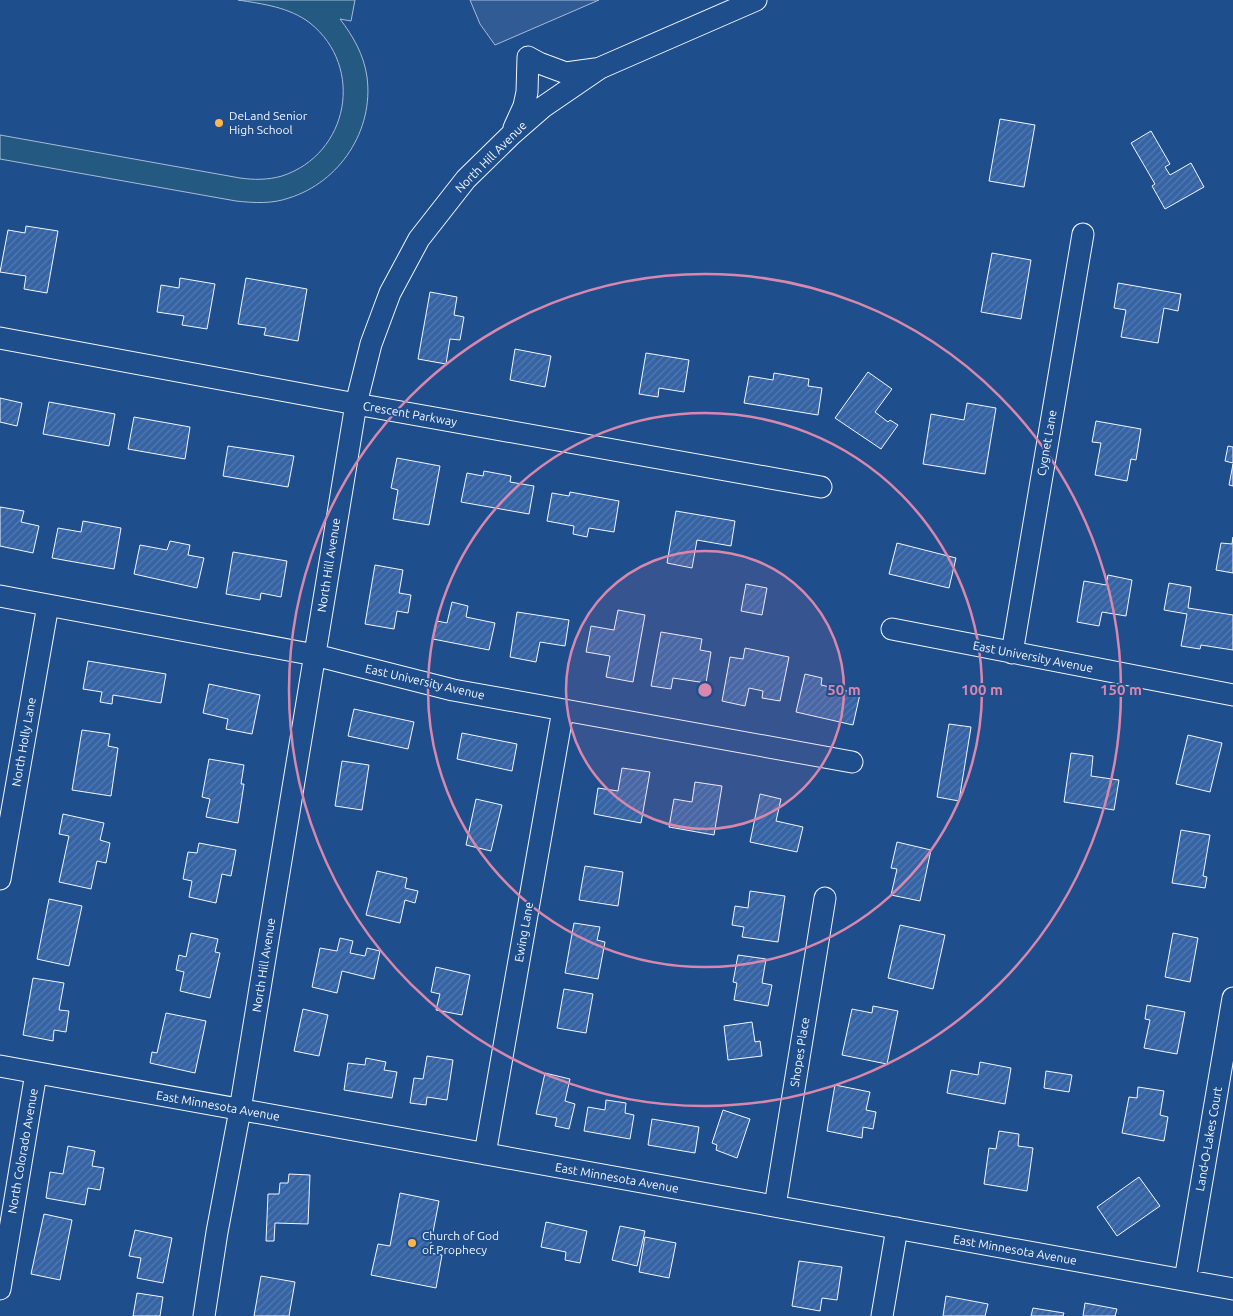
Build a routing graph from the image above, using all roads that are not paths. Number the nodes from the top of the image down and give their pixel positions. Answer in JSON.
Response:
{"nodes":[{"id":1,"x":756,"y":0,"type":"edge"},
{"id":2,"x":600,"y":68,"type":"junction"},
{"id":3,"x":512,"y":134,"type":"junction"},
{"id":4,"x":1083,"y":234,"type":"dead end"},
{"id":5,"x":0,"y":338,"type":"edge"},
{"id":6,"x":356,"y":404,"type":"junction"},
{"id":7,"x":820,"y":487,"type":"dead end"},
{"id":8,"x":0,"y":596,"type":"edge"},
{"id":9,"x":48,"y":605,"type":"junction"},
{"id":10,"x":892,"y":629,"type":"dead end"},
{"id":11,"x":1012,"y":653,"type":"junction"},
{"id":12,"x":315,"y":655,"type":"junction"},
{"id":13,"x":1233,"y":695,"type":"edge"},
{"id":14,"x":563,"y":710,"type":"junction"},
{"id":15,"x":852,"y":762,"type":"dead end"},
{"id":16,"x":0,"y":879,"type":"edge"},
{"id":17,"x":825,"y":898,"type":"dead end"},
{"id":18,"x":1233,"y":998,"type":"edge"},
{"id":19,"x":0,"y":1066,"type":"edge"},
{"id":20,"x":36,"y":1073,"type":"junction"},
{"id":21,"x":240,"y":1110,"type":"junction"},
{"id":22,"x":486,"y":1154,"type":"junction"},
{"id":23,"x":775,"y":1206,"type":"junction"},
{"id":24,"x":897,"y":1228,"type":"junction"},
{"id":25,"x":1185,"y":1280,"type":"junction"},
{"id":26,"x":0,"y":1289,"type":"edge"},
{"id":27,"x":1233,"y":1289,"type":"edge"},
{"id":28,"x":204,"y":1316,"type":"edge"},
{"id":29,"x":882,"y":1316,"type":"edge"}],
"edges":[{"from":1,"to":2,"type":"street","name":"North Hill Avenue"},
{"from":2,"to":3,"type":"street","name":"North Hill Avenue"},
{"from":2,"to":3,"type":"street"},
{"from":3,"to":6,"type":"street","name":"North Hill Avenue"},
{"from":4,"to":11,"type":"street","name":"Cygnet Lane"},
{"from":5,"to":6,"type":"street","name":"Crescent Parkway"},
{"from":6,"to":7,"type":"street","name":"Crescent Parkway"},
{"from":6,"to":12,"type":"street","name":"North Hill Avenue"},
{"from":8,"to":9,"type":"street","name":"East University Avenue"},
{"from":9,"to":12,"type":"street","name":"East University Avenue"},
{"from":9,"to":16,"type":"street","name":"North Holly Lane"},
{"from":10,"to":11,"type":"street","name":"East University Avenue"},
{"from":11,"to":13,"type":"street","name":"East University Avenue"},
{"from":12,"to":14,"type":"street","name":"East University Avenue"},
{"from":12,"to":21,"type":"street","name":"North Hill Avenue"},
{"from":14,"to":15,"type":"street","name":"East University Avenue"},
{"from":14,"to":22,"type":"street","name":"Ewing Lane"},
{"from":17,"to":23,"type":"street","name":"Shopes Place"},
{"from":18,"to":25,"type":"street","name":"Land-O-Lakes Court"},
{"from":19,"to":20,"type":"street","name":"East Minnesota Avenue"},
{"from":20,"to":21,"type":"street","name":"East Minnesota Avenue"},
{"from":20,"to":26,"type":"street","name":"North Colorado Avenue"},
{"from":21,"to":22,"type":"street","name":"East Minnesota Avenue"},
{"from":21,"to":28,"type":"street","name":"North Hill Avenue"},
{"from":22,"to":23,"type":"street","name":"East Minnesota Avenue"},
{"from":23,"to":24,"type":"street","name":"East Minnesota Avenue"},
{"from":24,"to":25,"type":"street","name":"East Minnesota Avenue"},
{"from":24,"to":29,"type":"street"},
{"from":25,"to":27,"type":"street","name":"East Minnesota Avenue"}]}
